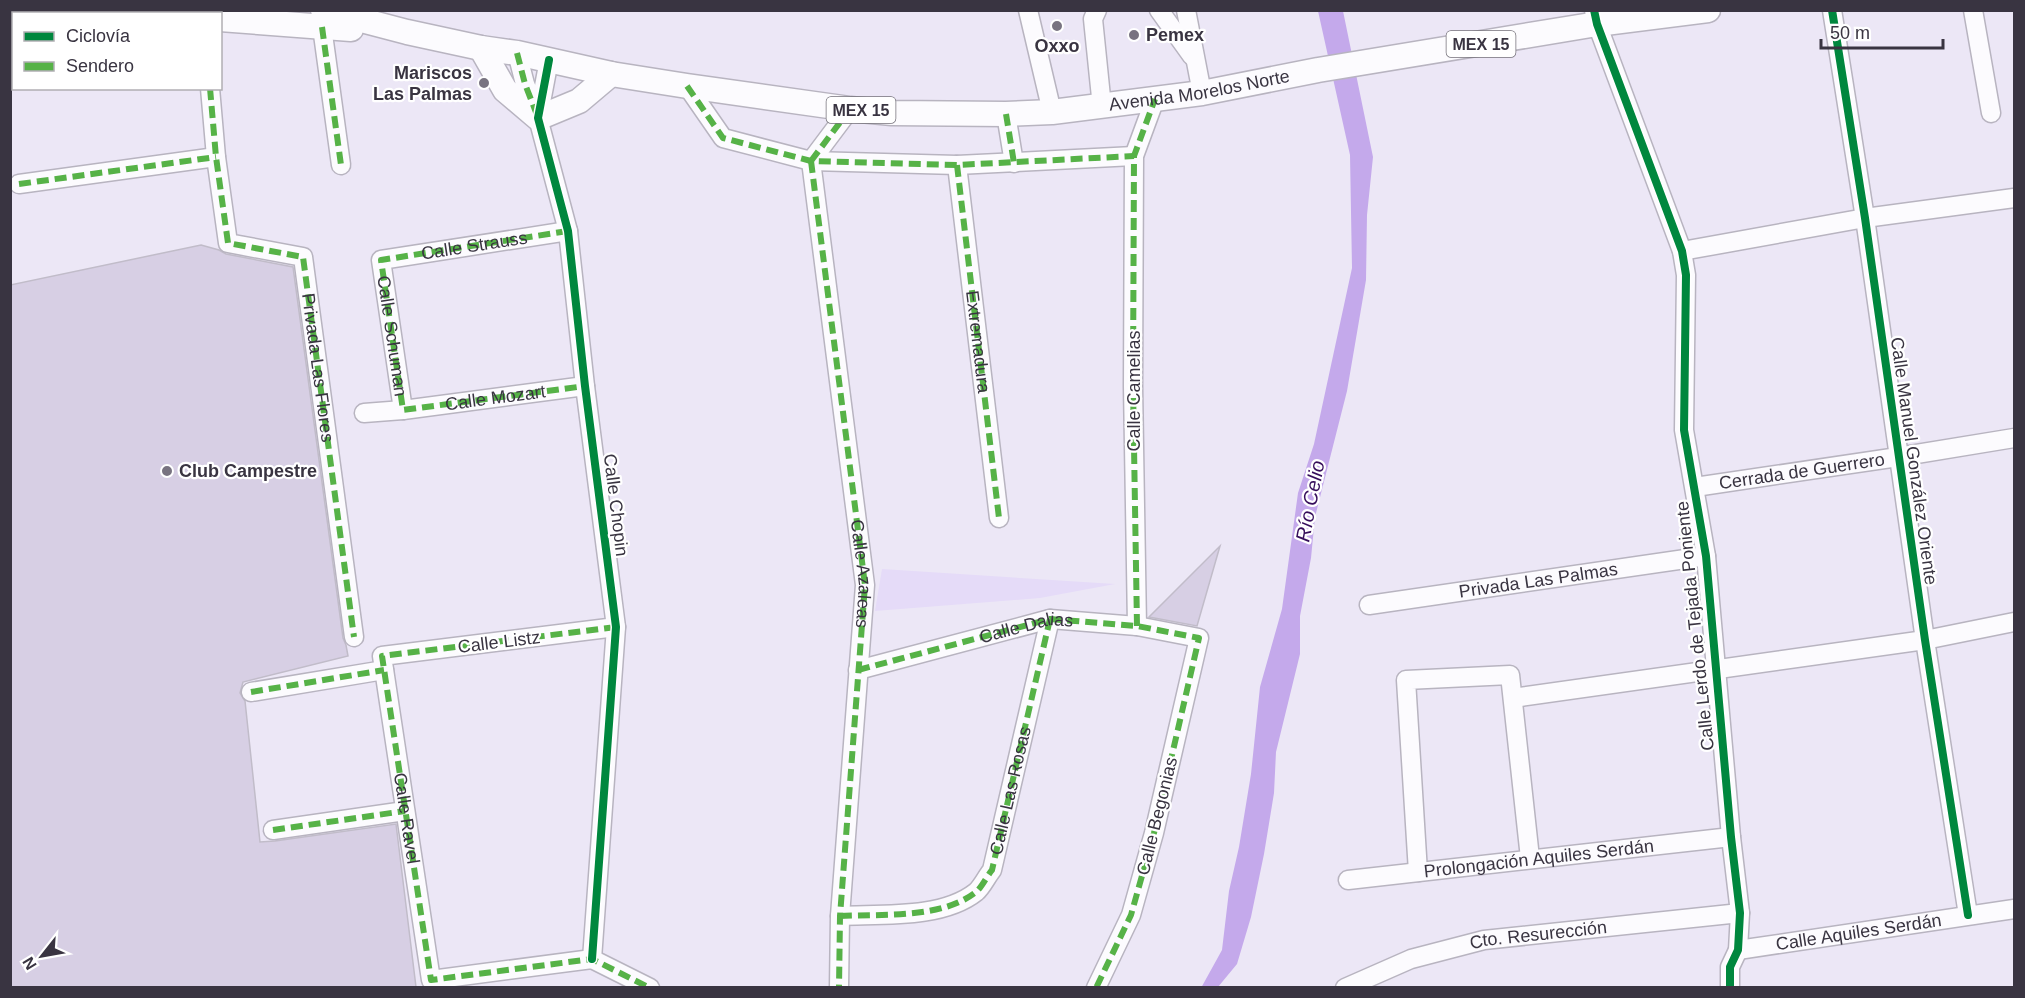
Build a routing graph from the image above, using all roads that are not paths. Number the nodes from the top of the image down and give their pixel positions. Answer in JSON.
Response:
{"nodes":[{"id":1,"x":118,"y":10,"type":"edge"},
{"id":2,"x":1028,"y":10,"type":"edge"},
{"id":3,"x":1096,"y":10,"type":"edge"},
{"id":4,"x":1159,"y":10,"type":"edge"},
{"id":5,"x":1186,"y":10,"type":"edge"},
{"id":6,"x":1708,"y":10,"type":"edge"},
{"id":7,"x":1832,"y":10,"type":"edge"},
{"id":8,"x":1973,"y":10,"type":"edge"},
{"id":9,"x":135,"y":12,"type":"edge"},
{"id":10,"x":1595,"y":17,"type":"edge"},
{"id":11,"x":222,"y":19,"type":"edge"},
{"id":12,"x":322,"y":19,"type":"edge"},
{"id":13,"x":481,"y":48,"type":"junction"},
{"id":14,"x":517,"y":53,"type":"junction"},
{"id":15,"x":1195,"y":59,"type":"junction"},
{"id":16,"x":549,"y":60,"type":"junction"},
{"id":17,"x":611,"y":74,"type":"junction"},
{"id":18,"x":687,"y":86,"type":"junction"},
{"id":19,"x":210,"y":90,"type":"edge"},
{"id":20,"x":1202,"y":93,"type":"junction"},
{"id":21,"x":1155,"y":99,"type":"junction"},
{"id":22,"x":1102,"y":106,"type":"junction"},
{"id":23,"x":850,"y":109,"type":"junction"},
{"id":24,"x":1052,"y":112,"type":"junction"},
{"id":25,"x":1991,"y":113,"type":"dead end"},
{"id":26,"x":1006,"y":114,"type":"junction"},
{"id":27,"x":538,"y":118,"type":"junction"},
{"id":28,"x":1134,"y":156,"type":"junction"},
{"id":29,"x":216,"y":157,"type":"junction"},
{"id":30,"x":811,"y":161,"type":"junction"},
{"id":31,"x":1014,"y":163,"type":"junction"},
{"id":32,"x":341,"y":165,"type":"dead end"},
{"id":33,"x":957,"y":165,"type":"junction"},
{"id":34,"x":19,"y":184,"type":"dead end"},
{"id":35,"x":2014,"y":198,"type":"edge"},
{"id":36,"x":1865,"y":218,"type":"junction"},
{"id":37,"x":568,"y":231,"type":"junction"},
{"id":38,"x":1682,"y":251,"type":"junction"},
{"id":39,"x":381,"y":260,"type":"joint"},
{"id":40,"x":585,"y":386,"type":"junction"},
{"id":41,"x":403,"y":410,"type":"junction"},
{"id":42,"x":364,"y":413,"type":"dead end"},
{"id":43,"x":2014,"y":438,"type":"edge"},
{"id":44,"x":1898,"y":458,"type":"junction"},
{"id":45,"x":1695,"y":487,"type":"junction"},
{"id":46,"x":999,"y":518,"type":"dead end"},
{"id":47,"x":1706,"y":556,"type":"junction"},
{"id":48,"x":1369,"y":605,"type":"dead end"},
{"id":49,"x":1050,"y":619,"type":"junction"},
{"id":50,"x":2014,"y":622,"type":"edge"},
{"id":51,"x":1137,"y":626,"type":"junction"},
{"id":52,"x":616,"y":627,"type":"junction"},
{"id":53,"x":354,"y":637,"type":"dead end"},
{"id":54,"x":1198,"y":638,"type":"joint"},
{"id":55,"x":1925,"y":640,"type":"junction"},
{"id":56,"x":383,"y":663,"type":"junction"},
{"id":57,"x":858,"y":670,"type":"junction"},
{"id":58,"x":1716,"y":670,"type":"junction"},
{"id":59,"x":251,"y":692,"type":"dead end"},
{"id":60,"x":1512,"y":698,"type":"junction"},
{"id":61,"x":405,"y":811,"type":"junction"},
{"id":62,"x":273,"y":830,"type":"dead end"},
{"id":63,"x":1731,"y":837,"type":"junction"},
{"id":64,"x":1530,"y":858,"type":"junction"},
{"id":65,"x":1418,"y":872,"type":"junction"},
{"id":66,"x":1348,"y":880,"type":"dead end"},
{"id":67,"x":2014,"y":909,"type":"edge"},
{"id":68,"x":1740,"y":913,"type":"junction"},
{"id":69,"x":1968,"y":915,"type":"junction"},
{"id":70,"x":840,"y":916,"type":"junction"},
{"id":71,"x":1738,"y":950,"type":"junction"},
{"id":72,"x":592,"y":959,"type":"junction"},
{"id":73,"x":650,"y":987,"type":"edge"},
{"id":74,"x":839,"y":987,"type":"edge"},
{"id":75,"x":1096,"y":987,"type":"edge"},
{"id":76,"x":1345,"y":987,"type":"edge"},
{"id":77,"x":1730,"y":987,"type":"edge"}],
"edges":[{"from":1,"to":9,"type":"main road"},
{"from":2,"to":24,"type":"street"},
{"from":3,"to":22,"type":"street"},
{"from":4,"to":15,"type":"street"},
{"from":5,"to":15,"type":"street"},
{"from":6,"to":10,"type":"main road","name":"Avenida Morelos Norte","number":"MEX 15"},
{"from":7,"to":36,"type":"street","name":"Calle Manuel González Oriente"},
{"from":8,"to":25,"type":"street"},
{"from":10,"to":20,"type":"main road","name":"Avenida Morelos Norte","number":"MEX 15"},
{"from":10,"to":38,"type":"street","name":"Calle Lerdo de Tejada Poniente"},
{"from":11,"to":12,"type":"main road","number":"MEX 15"},
{"from":12,"to":13,"type":"main road","name":"Avenida Morelos Norte","number":"MEX 15"},
{"from":12,"to":32,"type":"street"},
{"from":13,"to":14,"type":"main road","name":"Avenida Morelos Norte","number":"MEX 15"},
{"from":13,"to":27,"type":"main road"},
{"from":14,"to":16,"type":"main road","name":"Avenida Morelos Norte","number":"MEX 15"},
{"from":14,"to":27,"type":"street"},
{"from":15,"to":20,"type":"street"},
{"from":16,"to":17,"type":"main road","name":"Avenida Morelos Norte","number":"MEX 15"},
{"from":16,"to":27,"type":"street","name":"Calle Chopin"},
{"from":17,"to":18,"type":"main road","name":"Avenida Morelos Norte","number":"MEX 15"},
{"from":17,"to":27,"type":"main road"},
{"from":18,"to":23,"type":"main road","name":"Avenida Morelos Norte","number":"MEX 15"},
{"from":18,"to":30,"type":"street"},
{"from":19,"to":29,"type":"street","name":"Privada Las Flores"},
{"from":20,"to":21,"type":"main road","name":"Avenida Morelos Norte","number":"MEX 15"},
{"from":21,"to":22,"type":"main road","name":"Avenida Morelos Norte","number":"MEX 15"},
{"from":21,"to":28,"type":"street","name":"Calle Camelias"},
{"from":22,"to":24,"type":"main road","name":"Avenida Morelos Norte","number":"MEX 15"},
{"from":23,"to":26,"type":"main road","name":"Avenida Morelos Norte","number":"MEX 15"},
{"from":23,"to":30,"type":"street"},
{"from":24,"to":26,"type":"main road","name":"Avenida Morelos Norte","number":"MEX 15"},
{"from":26,"to":31,"type":"street"},
{"from":27,"to":37,"type":"street","name":"Calle Chopin"},
{"from":28,"to":31,"type":"street"},
{"from":28,"to":51,"type":"street","name":"Calle Camelias"},
{"from":29,"to":34,"type":"street"},
{"from":29,"to":53,"type":"street","name":"Privada Las Flores"},
{"from":30,"to":33,"type":"street"},
{"from":30,"to":57,"type":"street","name":"Calle Azaleas"},
{"from":31,"to":33,"type":"street"},
{"from":33,"to":46,"type":"street","name":"Extremadura"},
{"from":35,"to":36,"type":"street"},
{"from":36,"to":38,"type":"street"},
{"from":36,"to":44,"type":"street","name":"Calle Manuel González Oriente"},
{"from":37,"to":39,"type":"street","name":"Calle Strauss"},
{"from":37,"to":40,"type":"street","name":"Calle Chopin"},
{"from":38,"to":45,"type":"street","name":"Calle Lerdo de Tejada Poniente"},
{"from":39,"to":41,"type":"street","name":"Calle Schuman"},
{"from":40,"to":41,"type":"street","name":"Calle Mozart"},
{"from":40,"to":52,"type":"street","name":"Calle Chopin"},
{"from":41,"to":42,"type":"street","name":"Calle Mozart"},
{"from":43,"to":44,"type":"street","name":"Cerrada de Guerrero"},
{"from":44,"to":45,"type":"street","name":"Cerrada de Guerrero"},
{"from":44,"to":55,"type":"street","name":"Calle Manuel González Oriente"},
{"from":45,"to":47,"type":"street","name":"Calle Lerdo de Tejada Poniente"},
{"from":47,"to":48,"type":"street","name":"Privada Las Palmas"},
{"from":47,"to":58,"type":"street","name":"Calle Lerdo de Tejada Poniente"},
{"from":49,"to":51,"type":"street","name":"Calle Dalias"},
{"from":49,"to":57,"type":"street","name":"Calle Dalias"},
{"from":49,"to":70,"type":"street","name":"Calle Las Rosas"},
{"from":50,"to":55,"type":"street"},
{"from":51,"to":54,"type":"street","name":"Calle Dalias"},
{"from":52,"to":56,"type":"street","name":"Calle Listz"},
{"from":52,"to":72,"type":"street","name":"Calle Chopin"},
{"from":54,"to":75,"type":"street","name":"Calle Begonias"},
{"from":55,"to":58,"type":"street"},
{"from":55,"to":69,"type":"street","name":"Calle Manuel González Oriente"},
{"from":56,"to":59,"type":"street","name":"Calle Listz"},
{"from":56,"to":61,"type":"street","name":"Calle Ravel"},
{"from":57,"to":70,"type":"street","name":"Calle Azaleas"},
{"from":58,"to":60,"type":"street"},
{"from":58,"to":63,"type":"street","name":"Calle Lerdo de Tejada Poniente"},
{"from":60,"to":64,"type":"street"},
{"from":60,"to":65,"type":"street"},
{"from":61,"to":62,"type":"street"},
{"from":61,"to":72,"type":"street","name":"Calle Ravel"},
{"from":63,"to":64,"type":"street","name":"Prolongación Aquiles Serdán"},
{"from":63,"to":68,"type":"street","name":"Calle Lerdo de Tejada Poniente"},
{"from":64,"to":65,"type":"street","name":"Prolongación Aquiles Serdán"},
{"from":65,"to":66,"type":"street","name":"Prolongación Aquiles Serdán"},
{"from":67,"to":69,"type":"street","name":"Calle Aquiles Serdán"},
{"from":68,"to":71,"type":"street","name":"Calle Lerdo de Tejada Poniente"},
{"from":68,"to":76,"type":"street","name":"Cto. Resurección"},
{"from":69,"to":71,"type":"street","name":"Calle Aquiles Serdán"},
{"from":70,"to":74,"type":"street","name":"Calle Azaleas"},
{"from":71,"to":77,"type":"street","name":"Calle Lerdo de Tejada Poniente"},
{"from":72,"to":73,"type":"street"}]}
